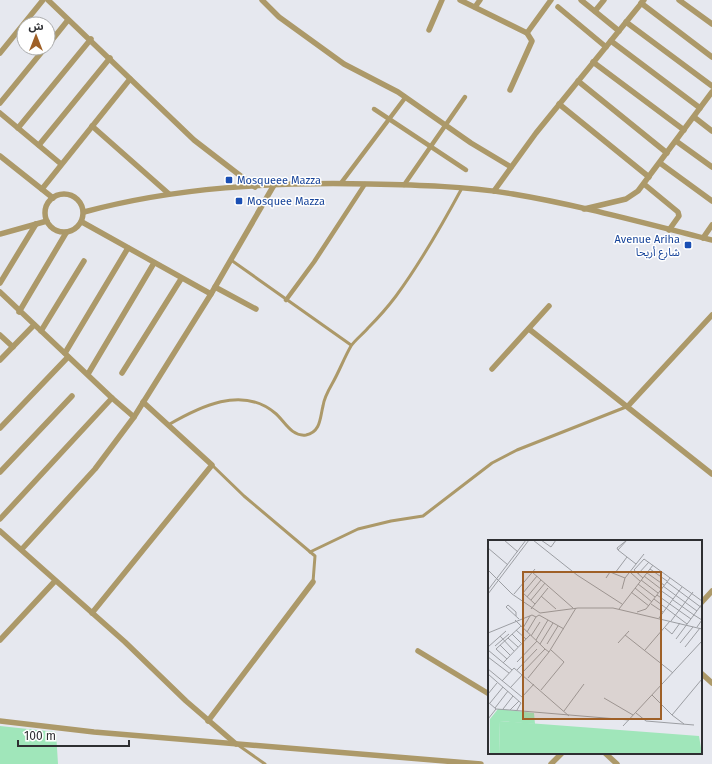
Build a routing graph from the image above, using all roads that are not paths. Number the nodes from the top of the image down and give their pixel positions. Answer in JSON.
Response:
{"nodes":[{"id":1,"x":43,"y":0,"type":"edge"},
{"id":2,"x":48,"y":0,"type":"edge"},
{"id":3,"x":262,"y":0,"type":"edge"},
{"id":4,"x":442,"y":0,"type":"edge"},
{"id":5,"x":460,"y":0,"type":"edge"},
{"id":6,"x":480,"y":0,"type":"edge"},
{"id":7,"x":551,"y":0,"type":"edge"},
{"id":8,"x":581,"y":0,"type":"edge"},
{"id":9,"x":604,"y":0,"type":"edge"},
{"id":10,"x":679,"y":0,"type":"edge"},
{"id":11,"x":642,"y":2,"type":"edge"},
{"id":12,"x":475,"y":7,"type":"junction"},
{"id":13,"x":558,"y":7,"type":"dead end"},
{"id":14,"x":595,"y":11,"type":"junction"},
{"id":15,"x":68,"y":20,"type":"junction"},
{"id":16,"x":626,"y":22,"type":"junction"},
{"id":17,"x":712,"y":24,"type":"edge"},
{"id":18,"x":428,"y":30,"type":"dead end"},
{"id":19,"x":619,"y":31,"type":"junction"},
{"id":20,"x":527,"y":33,"type":"junction"},
{"id":21,"x":56,"y":35,"type":"edge"},
{"id":22,"x":91,"y":39,"type":"junction"},
{"id":23,"x":611,"y":41,"type":"junction"},
{"id":24,"x":606,"y":47,"type":"junction"},
{"id":25,"x":0,"y":53,"type":"edge"},
{"id":26,"x":38,"y":56,"type":"edge"},
{"id":27,"x":712,"y":57,"type":"edge"},
{"id":28,"x":110,"y":58,"type":"junction"},
{"id":29,"x":593,"y":62,"type":"junction"},
{"id":30,"x":130,"y":79,"type":"junction"},
{"id":31,"x":578,"y":81,"type":"junction"},
{"id":32,"x":712,"y":86,"type":"edge"},
{"id":33,"x":510,"y":90,"type":"dead end"},
{"id":34,"x":712,"y":93,"type":"edge"},
{"id":35,"x":465,"y":97,"type":"dead end"},
{"id":36,"x":406,"y":98,"type":"junction"},
{"id":37,"x":0,"y":103,"type":"edge"},
{"id":38,"x":559,"y":104,"type":"junction"},
{"id":39,"x":700,"y":108,"type":"junction"},
{"id":40,"x":374,"y":109,"type":"dead end"},
{"id":41,"x":0,"y":113,"type":"edge"},
{"id":42,"x":694,"y":117,"type":"junction"},
{"id":43,"x":389,"y":120,"type":"junction"},
{"id":44,"x":92,"y":126,"type":"junction"},
{"id":45,"x":447,"y":126,"type":"junction"},
{"id":46,"x":18,"y":128,"type":"junction"},
{"id":47,"x":684,"y":130,"type":"junction"},
{"id":48,"x":712,"y":131,"type":"edge"},
{"id":49,"x":676,"y":141,"type":"junction"},
{"id":50,"x":39,"y":145,"type":"junction"},
{"id":51,"x":431,"y":148,"type":"junction"},
{"id":52,"x":667,"y":153,"type":"junction"},
{"id":53,"x":0,"y":156,"type":"edge"},
{"id":54,"x":660,"y":163,"type":"junction"},
{"id":55,"x":61,"y":164,"type":"junction"},
{"id":56,"x":511,"y":167,"type":"junction"},
{"id":57,"x":712,"y":168,"type":"edge"},
{"id":58,"x":466,"y":170,"type":"dead end"},
{"id":59,"x":649,"y":177,"type":"junction"},
{"id":60,"x":341,"y":183,"type":"junction"},
{"id":61,"x":365,"y":184,"type":"junction"},
{"id":62,"x":644,"y":184,"type":"junction"},
{"id":63,"x":274,"y":185,"type":"junction"},
{"id":64,"x":404,"y":185,"type":"junction"},
{"id":65,"x":255,"y":187,"type":"junction"},
{"id":66,"x":462,"y":188,"type":"junction"},
{"id":67,"x":42,"y":189,"type":"junction"},
{"id":68,"x":494,"y":191,"type":"junction"},
{"id":69,"x":169,"y":194,"type":"junction"},
{"id":70,"x":53,"y":198,"type":"junction"},
{"id":71,"x":712,"y":201,"type":"edge"},
{"id":72,"x":582,"y":209,"type":"junction"},
{"id":73,"x":84,"y":212,"type":"junction"},
{"id":74,"x":47,"y":221,"type":"junction"},
{"id":75,"x":82,"y":222,"type":"junction"},
{"id":76,"x":36,"y":224,"type":"junction"},
{"id":77,"x":712,"y":225,"type":"edge"},
{"id":78,"x":669,"y":230,"type":"junction"},
{"id":79,"x":66,"y":233,"type":"junction"},
{"id":80,"x":0,"y":234,"type":"edge"},
{"id":81,"x":703,"y":238,"type":"junction"},
{"id":82,"x":712,"y":240,"type":"edge"},
{"id":83,"x":128,"y":248,"type":"junction"},
{"id":84,"x":231,"y":260,"type":"junction"},
{"id":85,"x":84,"y":261,"type":"dead end"},
{"id":86,"x":154,"y":263,"type":"junction"},
{"id":87,"x":181,"y":279,"type":"junction"},
{"id":88,"x":0,"y":283,"type":"edge"},
{"id":89,"x":216,"y":287,"type":"junction"},
{"id":90,"x":0,"y":292,"type":"edge"},
{"id":91,"x":211,"y":294,"type":"junction"},
{"id":92,"x":286,"y":300,"type":"junction"},
{"id":93,"x":548,"y":306,"type":"dead end"},
{"id":94,"x":256,"y":309,"type":"dead end"},
{"id":95,"x":19,"y":312,"type":"junction"},
{"id":96,"x":712,"y":314,"type":"edge"},
{"id":97,"x":34,"y":325,"type":"junction"},
{"id":98,"x":529,"y":329,"type":"junction"},
{"id":99,"x":41,"y":331,"type":"junction"},
{"id":100,"x":0,"y":335,"type":"edge"},
{"id":101,"x":351,"y":345,"type":"junction"},
{"id":102,"x":13,"y":347,"type":"junction"},
{"id":103,"x":67,"y":355,"type":"junction"},
{"id":104,"x":0,"y":360,"type":"edge"},
{"id":105,"x":492,"y":369,"type":"dead end"},
{"id":106,"x":122,"y":373,"type":"dead end"},
{"id":107,"x":88,"y":374,"type":"junction"},
{"id":108,"x":72,"y":396,"type":"dead end"},
{"id":109,"x":112,"y":398,"type":"junction"},
{"id":110,"x":143,"y":402,"type":"junction"},
{"id":111,"x":628,"y":406,"type":"junction"},
{"id":112,"x":134,"y":417,"type":"junction"},
{"id":113,"x":167,"y":425,"type":"junction"},
{"id":114,"x":0,"y":428,"type":"edge"},
{"id":115,"x":212,"y":465,"type":"junction"},
{"id":116,"x":0,"y":472,"type":"edge"},
{"id":117,"x":712,"y":474,"type":"edge"},
{"id":118,"x":0,"y":519,"type":"edge"},
{"id":119,"x":0,"y":531,"type":"edge"},
{"id":120,"x":22,"y":548,"type":"junction"},
{"id":121,"x":310,"y":552,"type":"junction"},
{"id":122,"x":55,"y":580,"type":"junction"},
{"id":123,"x":314,"y":582,"type":"joint"},
{"id":124,"x":712,"y":591,"type":"edge"},
{"id":125,"x":702,"y":602,"type":"edge"},
{"id":126,"x":92,"y":613,"type":"junction"},
{"id":127,"x":0,"y":640,"type":"edge"},
{"id":128,"x":418,"y":651,"type":"dead end"},
{"id":129,"x":702,"y":674,"type":"edge"},
{"id":130,"x":712,"y":683,"type":"edge"},
{"id":131,"x":488,"y":693,"type":"edge"},
{"id":132,"x":0,"y":720,"type":"edge"},
{"id":133,"x":208,"y":721,"type":"junction"},
{"id":134,"x":236,"y":744,"type":"junction"},
{"id":135,"x":561,"y":754,"type":"edge"},
{"id":136,"x":606,"y":754,"type":"edge"},
{"id":137,"x":265,"y":764,"type":"edge"},
{"id":138,"x":481,"y":764,"type":"edge"},
{"id":139,"x":552,"y":764,"type":"edge"},
{"id":140,"x":617,"y":764,"type":"edge"}],
"edges":[{"from":1,"to":25,"type":"street"},
{"from":2,"to":15,"type":"street"},
{"from":3,"to":36,"type":"street"},
{"from":4,"to":18,"type":"street"},
{"from":5,"to":12,"type":"street"},
{"from":6,"to":12,"type":"street"},
{"from":7,"to":20,"type":"street"},
{"from":8,"to":14,"type":"street"},
{"from":9,"to":14,"type":"street"},
{"from":10,"to":17,"type":"street"},
{"from":11,"to":16,"type":"street"},
{"from":11,"to":27,"type":"street"},
{"from":12,"to":20,"type":"street"},
{"from":13,"to":24,"type":"street"},
{"from":14,"to":19,"type":"street"},
{"from":15,"to":21,"type":"street"},
{"from":15,"to":22,"type":"street"},
{"from":16,"to":19,"type":"street"},
{"from":16,"to":32,"type":"street"},
{"from":19,"to":23,"type":"street"},
{"from":20,"to":33,"type":"street"},
{"from":22,"to":28,"type":"street"},
{"from":22,"to":46,"type":"street"},
{"from":23,"to":24,"type":"street"},
{"from":23,"to":39,"type":"street"},
{"from":24,"to":29,"type":"street"},
{"from":26,"to":37,"type":"street"},
{"from":28,"to":30,"type":"street"},
{"from":28,"to":50,"type":"street"},
{"from":29,"to":31,"type":"street"},
{"from":29,"to":47,"type":"street"},
{"from":30,"to":44,"type":"street"},
{"from":30,"to":65,"type":"street"},
{"from":31,"to":38,"type":"street"},
{"from":31,"to":52,"type":"street"},
{"from":34,"to":39,"type":"street"},
{"from":35,"to":45,"type":"street"},
{"from":36,"to":43,"type":"street"},
{"from":36,"to":45,"type":"street"},
{"from":38,"to":56,"type":"street"},
{"from":38,"to":59,"type":"street"},
{"from":39,"to":42,"type":"street"},
{"from":40,"to":43,"type":"street"},
{"from":41,"to":46,"type":"street"},
{"from":42,"to":47,"type":"street"},
{"from":42,"to":48,"type":"street"},
{"from":43,"to":51,"type":"street"},
{"from":43,"to":60,"type":"street"},
{"from":44,"to":55,"type":"street"},
{"from":44,"to":69,"type":"street"},
{"from":45,"to":51,"type":"street"},
{"from":45,"to":56,"type":"street"},
{"from":46,"to":50,"type":"street"},
{"from":47,"to":49,"type":"street"},
{"from":49,"to":52,"type":"street"},
{"from":49,"to":57,"type":"street"},
{"from":50,"to":55,"type":"street"},
{"from":51,"to":58,"type":"street"},
{"from":51,"to":64,"type":"street"},
{"from":52,"to":54,"type":"street"},
{"from":53,"to":67,"type":"street"},
{"from":54,"to":59,"type":"street"},
{"from":54,"to":71,"type":"street"},
{"from":55,"to":67,"type":"street"},
{"from":56,"to":68,"type":"street"},
{"from":59,"to":62,"type":"street"},
{"from":60,"to":61,"type":"street"},
{"from":60,"to":63,"type":"street"},
{"from":61,"to":64,"type":"street"},
{"from":61,"to":92,"type":"street"},
{"from":62,"to":72,"type":"street"},
{"from":62,"to":78,"type":"street"},
{"from":63,"to":65,"type":"street"},
{"from":63,"to":84,"type":"street"},
{"from":64,"to":66,"type":"street"},
{"from":65,"to":69,"type":"street"},
{"from":66,"to":68,"type":"street"},
{"from":66,"to":101,"type":"lane"},
{"from":67,"to":70,"type":"street"},
{"from":68,"to":72,"type":"street"},
{"from":69,"to":73,"type":"street"},
{"from":70,"to":73,"type":"street"},
{"from":70,"to":74,"type":"street"},
{"from":72,"to":78,"type":"street"},
{"from":73,"to":75,"type":"street"},
{"from":74,"to":76,"type":"street"},
{"from":74,"to":79,"type":"street"},
{"from":75,"to":79,"type":"street"},
{"from":75,"to":83,"type":"street"},
{"from":76,"to":80,"type":"street"},
{"from":76,"to":88,"type":"street"},
{"from":77,"to":81,"type":"street"},
{"from":78,"to":81,"type":"street"},
{"from":79,"to":95,"type":"street"},
{"from":81,"to":82,"type":"street"},
{"from":83,"to":86,"type":"street"},
{"from":83,"to":103,"type":"street"},
{"from":84,"to":89,"type":"street"},
{"from":84,"to":92,"type":"lane"},
{"from":85,"to":99,"type":"street"},
{"from":86,"to":87,"type":"street"},
{"from":86,"to":107,"type":"street"},
{"from":87,"to":91,"type":"street"},
{"from":87,"to":106,"type":"street"},
{"from":89,"to":91,"type":"street"},
{"from":89,"to":94,"type":"street"},
{"from":90,"to":95,"type":"street"},
{"from":91,"to":110,"type":"street"},
{"from":92,"to":101,"type":"lane"},
{"from":93,"to":98,"type":"street"},
{"from":95,"to":97,"type":"street"},
{"from":96,"to":111,"type":"street"},
{"from":97,"to":99,"type":"street"},
{"from":97,"to":102,"type":"street"},
{"from":98,"to":105,"type":"street"},
{"from":98,"to":111,"type":"street"},
{"from":99,"to":103,"type":"street"},
{"from":100,"to":102,"type":"street"},
{"from":101,"to":113,"type":"lane"},
{"from":102,"to":104,"type":"street"},
{"from":103,"to":107,"type":"street"},
{"from":103,"to":114,"type":"street"},
{"from":107,"to":109,"type":"street"},
{"from":108,"to":116,"type":"street"},
{"from":109,"to":112,"type":"street"},
{"from":109,"to":118,"type":"street"},
{"from":110,"to":112,"type":"street"},
{"from":110,"to":113,"type":"street"},
{"from":111,"to":117,"type":"street"},
{"from":111,"to":121,"type":"lane"},
{"from":112,"to":120,"type":"street"},
{"from":113,"to":115,"type":"street"},
{"from":115,"to":121,"type":"lane"},
{"from":115,"to":126,"type":"street"},
{"from":119,"to":120,"type":"street"},
{"from":120,"to":122,"type":"street"},
{"from":121,"to":123,"type":"lane"},
{"from":122,"to":126,"type":"street"},
{"from":122,"to":127,"type":"street"},
{"from":123,"to":133,"type":"street"},
{"from":124,"to":125,"type":"street"},
{"from":126,"to":133,"type":"street"},
{"from":128,"to":131,"type":"street"},
{"from":129,"to":130,"type":"street"},
{"from":132,"to":134,"type":"street"},
{"from":133,"to":134,"type":"street"},
{"from":134,"to":137,"type":"lane"},
{"from":134,"to":138,"type":"street"},
{"from":135,"to":139,"type":"street"},
{"from":136,"to":140,"type":"street"}]}
